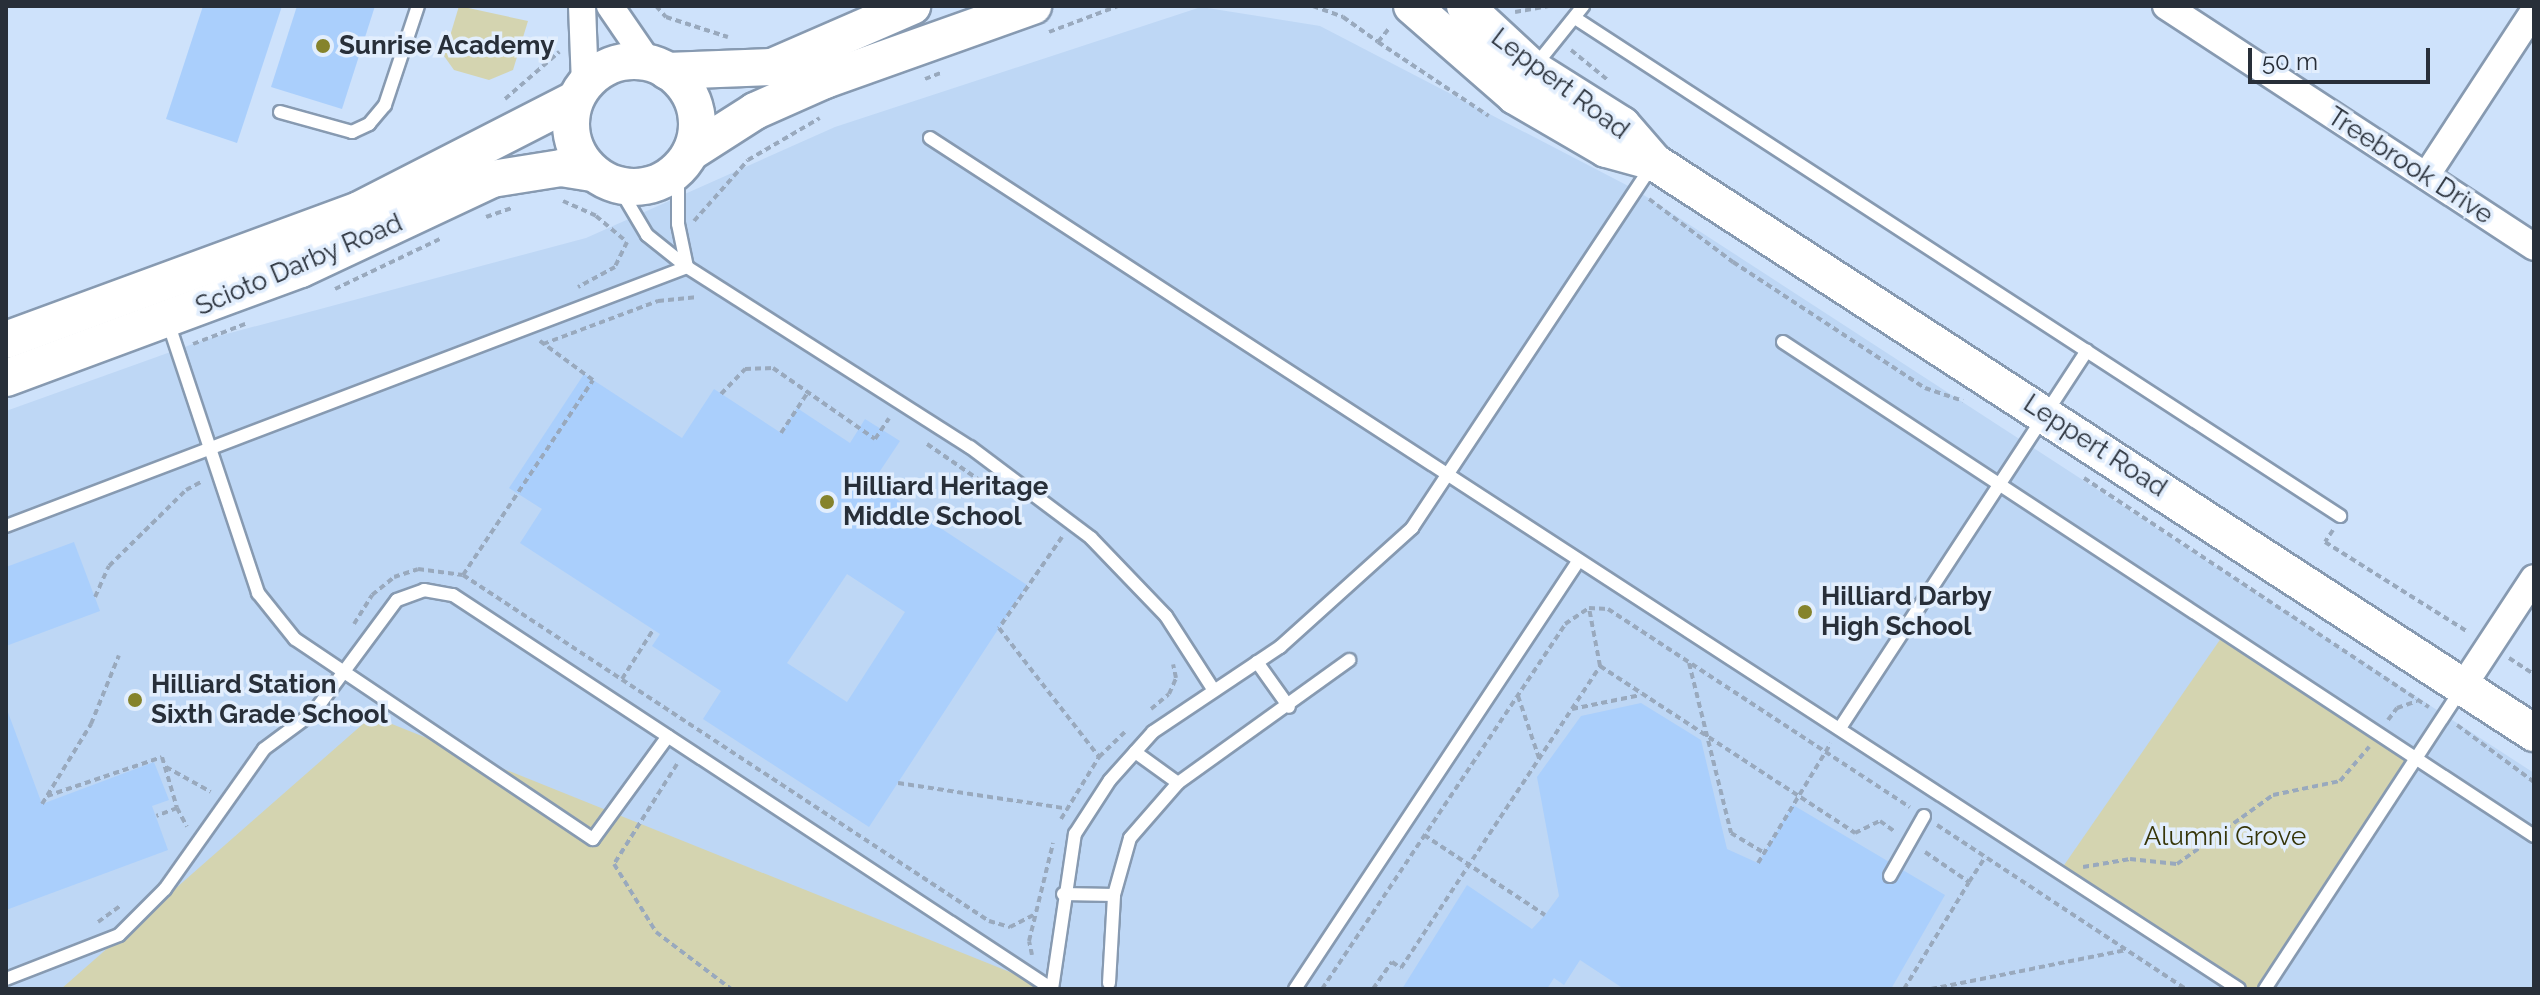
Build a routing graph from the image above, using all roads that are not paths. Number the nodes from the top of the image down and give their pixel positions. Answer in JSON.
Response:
{"nodes":[{"id":1,"x":418,"y":6,"type":"edge"},
{"id":2,"x":582,"y":6,"type":"edge"},
{"id":3,"x":610,"y":6,"type":"edge"},
{"id":4,"x":912,"y":6,"type":"edge"},
{"id":5,"x":1465,"y":6,"type":"edge"},
{"id":6,"x":2166,"y":6,"type":"edge"},
{"id":7,"x":2534,"y":11,"type":"edge"},
{"id":8,"x":1405,"y":12,"type":"edge"},
{"id":9,"x":1579,"y":12,"type":"edge"},
{"id":10,"x":1039,"y":20,"type":"edge"},
{"id":11,"x":658,"y":67,"type":"junction"},
{"id":12,"x":1533,"y":69,"type":"junction"},
{"id":13,"x":580,"y":92,"type":"junction"},
{"id":14,"x":280,"y":112,"type":"dead end"},
{"id":15,"x":930,"y":138,"type":"dead end"},
{"id":16,"x":684,"y":161,"type":"junction"},
{"id":17,"x":1645,"y":176,"type":"junction"},
{"id":18,"x":2426,"y":176,"type":"junction"},
{"id":19,"x":606,"y":180,"type":"junction"},
{"id":20,"x":2534,"y":247,"type":"edge"},
{"id":21,"x":687,"y":267,"type":"junction"},
{"id":22,"x":164,"y":312,"type":"junction"},
{"id":23,"x":6,"y":340,"type":"edge"},
{"id":24,"x":1783,"y":342,"type":"dead end"},
{"id":25,"x":2087,"y":351,"type":"junction"},
{"id":26,"x":6,"y":378,"type":"edge"},
{"id":27,"x":2044,"y":413,"type":"junction"},
{"id":28,"x":208,"y":449,"type":"junction"},
{"id":29,"x":1445,"y":476,"type":"junction"},
{"id":30,"x":2001,"y":479,"type":"junction"},
{"id":31,"x":2340,"y":516,"type":"road end"},
{"id":32,"x":6,"y":526,"type":"edge"},
{"id":33,"x":1579,"y":560,"type":"junction"},
{"id":34,"x":2534,"y":578,"type":"edge"},
{"id":35,"x":1349,"y":660,"type":"dead end"},
{"id":36,"x":1257,"y":662,"type":"junction"},
{"id":37,"x":343,"y":673,"type":"junction"},
{"id":38,"x":1213,"y":689,"type":"junction"},
{"id":39,"x":2454,"y":701,"type":"junction"},
{"id":40,"x":1289,"y":707,"type":"junction"},
{"id":41,"x":1840,"y":728,"type":"junction"},
{"id":42,"x":2534,"y":733,"type":"edge"},
{"id":43,"x":668,"y":736,"type":"junction"},
{"id":44,"x":1135,"y":752,"type":"junction"},
{"id":45,"x":2416,"y":758,"type":"junction"},
{"id":46,"x":1178,"y":783,"type":"junction"},
{"id":47,"x":1924,"y":816,"type":"road end"},
{"id":48,"x":2534,"y":836,"type":"edge"},
{"id":49,"x":1890,"y":876,"type":"dead end"},
{"id":50,"x":1063,"y":894,"type":"junction"},
{"id":51,"x":1114,"y":895,"type":"junction"},
{"id":52,"x":6,"y":979,"type":"edge"},
{"id":53,"x":1109,"y":983,"type":"dead end"},
{"id":54,"x":1052,"y":989,"type":"edge"},
{"id":55,"x":1295,"y":989,"type":"edge"},
{"id":56,"x":2239,"y":989,"type":"edge"},
{"id":57,"x":2265,"y":989,"type":"edge"}],
"edges":[{"from":1,"to":14,"type":"lane"},
{"from":2,"to":13,"type":"street"},
{"from":3,"to":11,"type":"street"},
{"from":4,"to":11,"type":"main road"},
{"from":5,"to":12,"type":"main road","name":"Leppert Road"},
{"from":6,"to":18,"type":"street","name":"Treebrook Drive"},
{"from":7,"to":18,"type":"street"},
{"from":8,"to":17,"type":"main road","name":"Leppert Road"},
{"from":9,"to":12,"type":"lane"},
{"from":9,"to":25,"type":"lane"},
{"from":10,"to":16,"type":"main road"},
{"from":11,"to":13,"type":"main road"},
{"from":11,"to":16,"type":"main road"},
{"from":12,"to":17,"type":"main road","name":"Leppert Road"},
{"from":13,"to":19,"type":"main road"},
{"from":13,"to":22,"type":"main road","name":"Scioto Darby Road"},
{"from":15,"to":29,"type":"lane"},
{"from":16,"to":19,"type":"main road"},
{"from":16,"to":21,"type":"lane"},
{"from":17,"to":27,"type":"main road","name":"Leppert Road"},
{"from":17,"to":29,"type":"lane"},
{"from":18,"to":20,"type":"street","name":"Treebrook Drive"},
{"from":19,"to":21,"type":"lane"},
{"from":19,"to":22,"type":"main road","name":"Scioto Darby Road"},
{"from":21,"to":28,"type":"lane"},
{"from":21,"to":38,"type":"lane"},
{"from":22,"to":23,"type":"main road","name":"Scioto Darby Road"},
{"from":22,"to":26,"type":"main road","name":"Scioto Darby Road"},
{"from":22,"to":28,"type":"lane"},
{"from":24,"to":30,"type":"lane"},
{"from":25,"to":27,"type":"lane"},
{"from":25,"to":31,"type":"lane"},
{"from":27,"to":30,"type":"lane"},
{"from":27,"to":39,"type":"main road","name":"Leppert Road"},
{"from":28,"to":32,"type":"lane"},
{"from":28,"to":37,"type":"lane"},
{"from":29,"to":33,"type":"lane"},
{"from":29,"to":36,"type":"lane"},
{"from":30,"to":41,"type":"lane"},
{"from":30,"to":45,"type":"lane"},
{"from":33,"to":41,"type":"lane"},
{"from":33,"to":55,"type":"lane"},
{"from":34,"to":39,"type":"street"},
{"from":35,"to":40,"type":"lane"},
{"from":36,"to":38,"type":"lane"},
{"from":36,"to":40,"type":"lane"},
{"from":37,"to":43,"type":"lane"},
{"from":37,"to":43,"type":"lane"},
{"from":37,"to":52,"type":"lane"},
{"from":38,"to":44,"type":"lane"},
{"from":39,"to":42,"type":"main road","name":"Leppert Road"},
{"from":39,"to":45,"type":"lane"},
{"from":40,"to":46,"type":"lane"},
{"from":41,"to":56,"type":"lane"},
{"from":43,"to":54,"type":"lane"},
{"from":44,"to":46,"type":"lane"},
{"from":44,"to":50,"type":"lane"},
{"from":45,"to":48,"type":"lane"},
{"from":45,"to":57,"type":"lane"},
{"from":46,"to":51,"type":"lane"},
{"from":47,"to":49,"type":"lane"},
{"from":50,"to":51,"type":"lane"},
{"from":50,"to":54,"type":"lane"},
{"from":51,"to":53,"type":"lane"}]}
